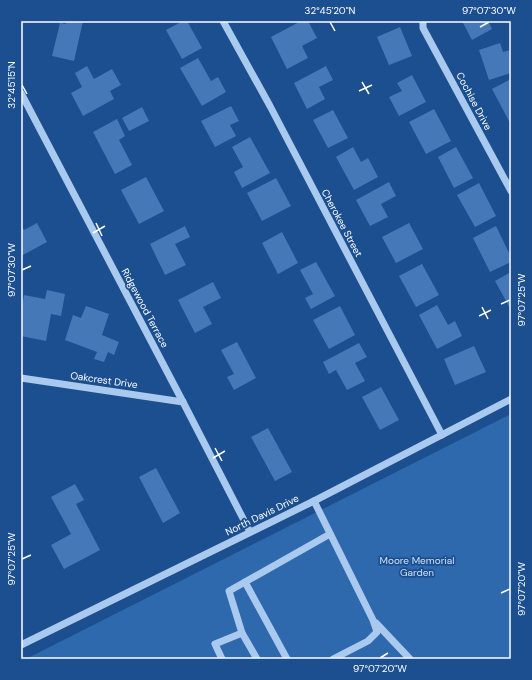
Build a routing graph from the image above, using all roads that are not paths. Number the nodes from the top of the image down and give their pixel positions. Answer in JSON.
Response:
{"nodes":[{"id":1,"x":223,"y":21,"type":"edge"},
{"id":2,"x":423,"y":21,"type":"edge"},
{"id":3,"x":21,"y":93,"type":"edge"},
{"id":4,"x":511,"y":190,"type":"edge"},
{"id":5,"x":21,"y":378,"type":"edge"},
{"id":6,"x":511,"y":399,"type":"edge"},
{"id":7,"x":184,"y":402,"type":"junction"},
{"id":8,"x":442,"y":435,"type":"junction"},
{"id":9,"x":314,"y":500,"type":"junction"},
{"id":10,"x":250,"y":532,"type":"junction"},
{"id":11,"x":330,"y":534,"type":"junction"},
{"id":12,"x":246,"y":582,"type":"junction"},
{"id":13,"x":373,"y":620,"type":"junction"},
{"id":14,"x":242,"y":634,"type":"junction"},
{"id":15,"x":21,"y":645,"type":"edge"},
{"id":16,"x":222,"y":659,"type":"edge"},
{"id":17,"x":257,"y":659,"type":"edge"},
{"id":18,"x":287,"y":659,"type":"edge"},
{"id":19,"x":333,"y":659,"type":"edge"},
{"id":20,"x":410,"y":659,"type":"edge"}],
"edges":[{"from":1,"to":8,"type":"street","name":"Cherokee Street"},
{"from":2,"to":4,"type":"street","name":"Cochise Drive"},
{"from":3,"to":7,"type":"street","name":"Ridgewood Terrace"},
{"from":5,"to":7,"type":"street","name":"Oakcrest Drive"},
{"from":6,"to":8,"type":"street","name":"North Davis Drive"},
{"from":7,"to":10,"type":"street","name":"Ridgewood Terrace"},
{"from":8,"to":9,"type":"street","name":"North Davis Drive"},
{"from":9,"to":10,"type":"street","name":"North Davis Drive"},
{"from":9,"to":11,"type":"street"},
{"from":10,"to":15,"type":"street","name":"North Davis Drive"},
{"from":11,"to":12,"type":"street"},
{"from":11,"to":13,"type":"street"},
{"from":12,"to":14,"type":"street"},
{"from":12,"to":18,"type":"street"},
{"from":13,"to":19,"type":"street"},
{"from":13,"to":20,"type":"street"},
{"from":14,"to":16,"type":"street"},
{"from":14,"to":17,"type":"street"}]}
